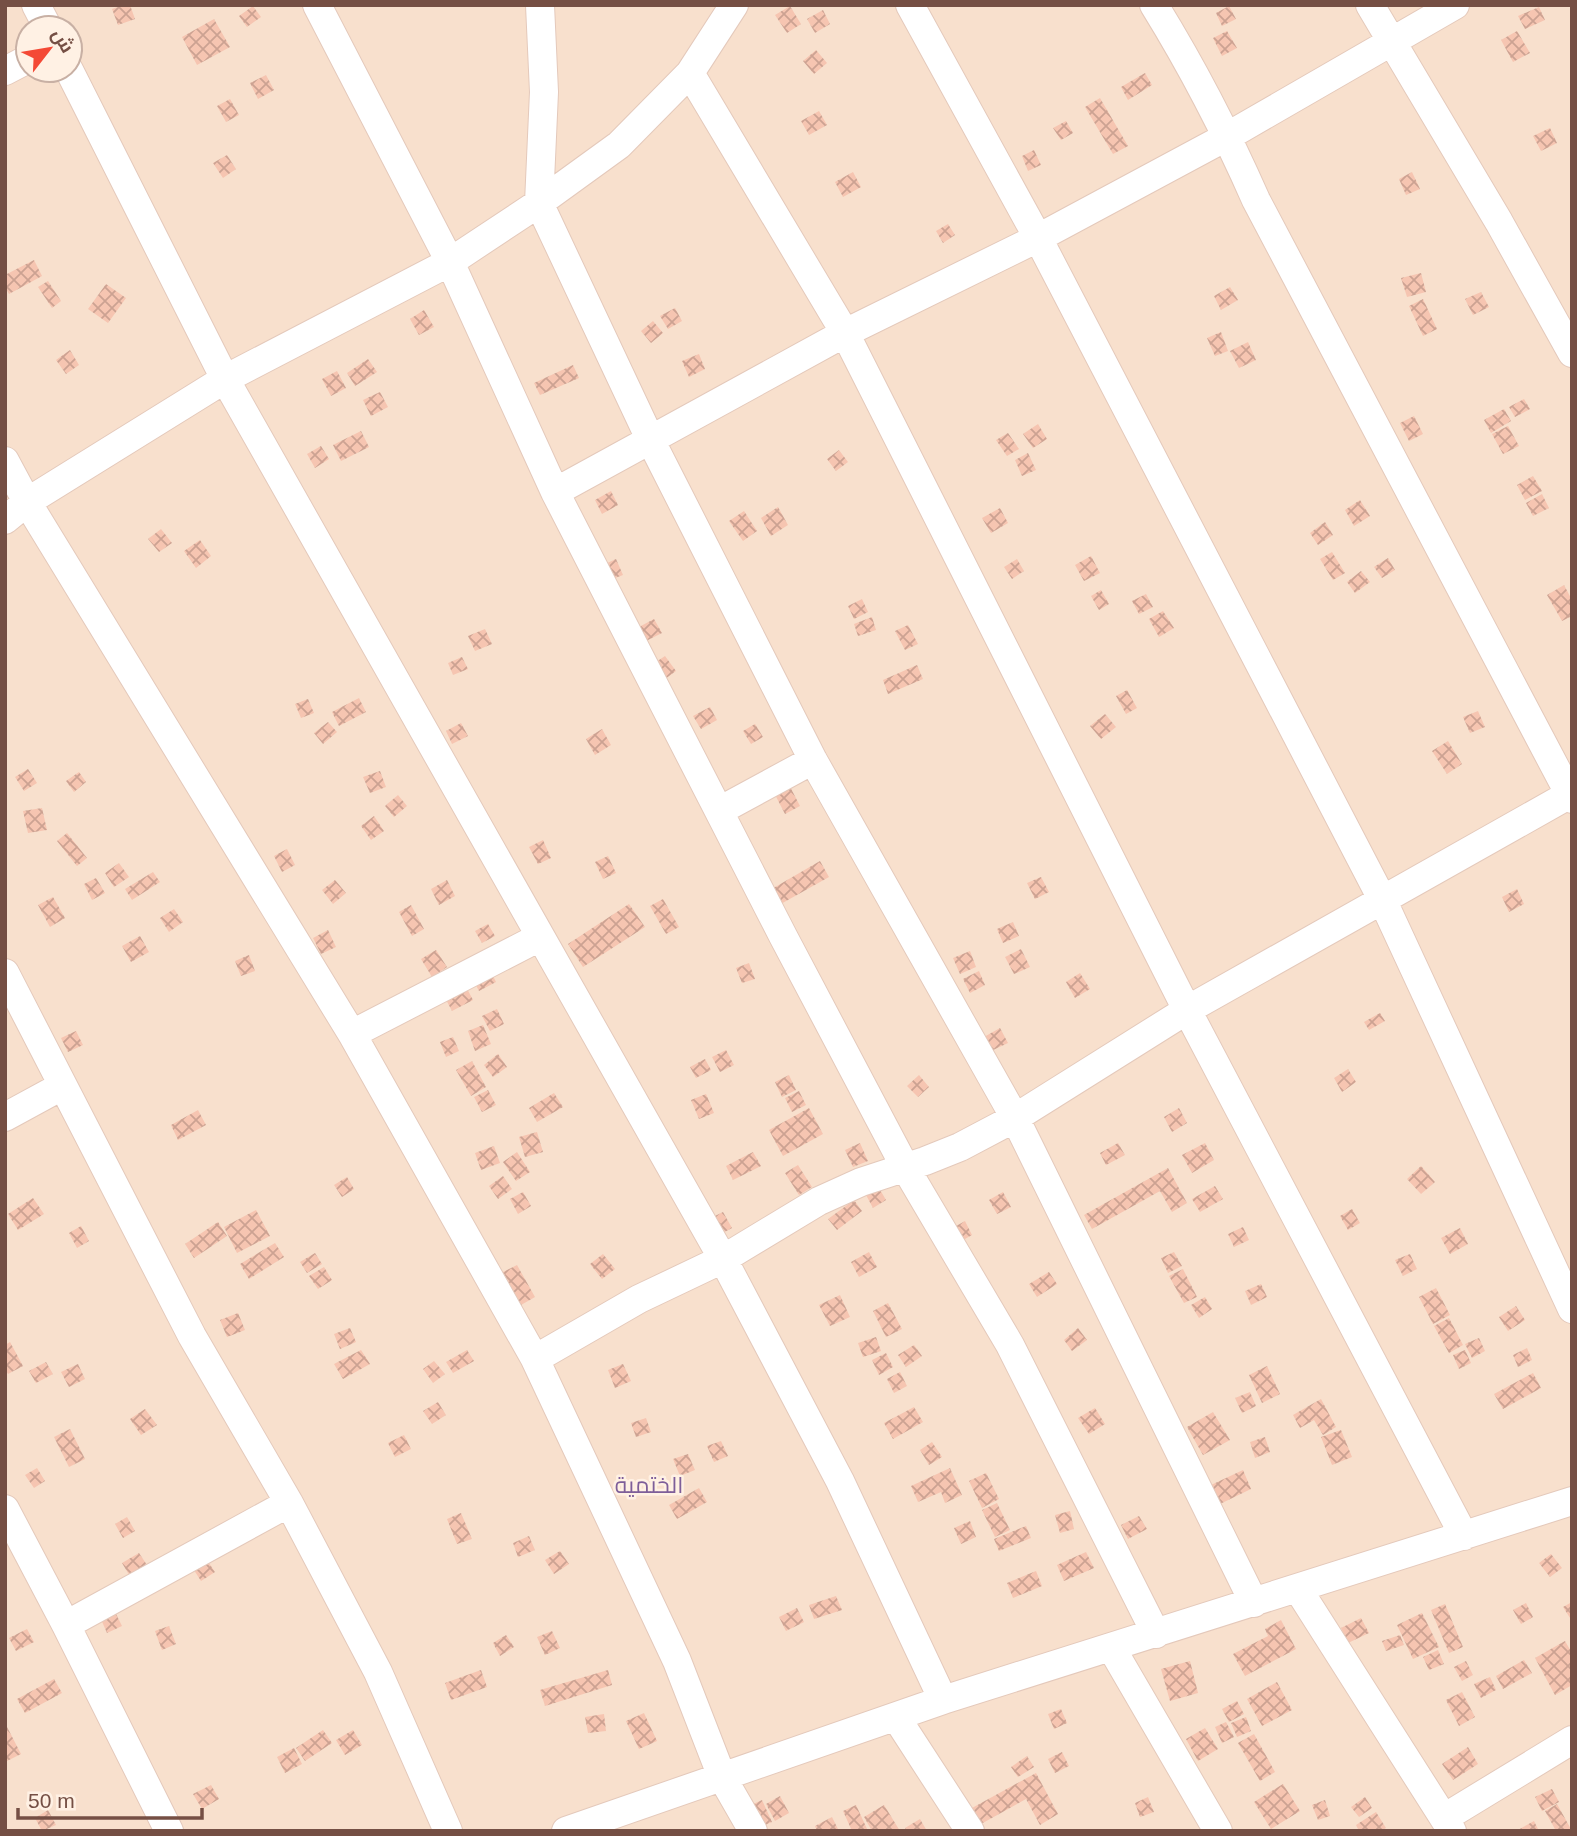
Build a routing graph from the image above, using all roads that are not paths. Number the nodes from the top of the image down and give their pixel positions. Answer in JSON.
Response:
{"nodes":[{"id":1,"x":317,"y":5,"type":"edge"},
{"id":2,"x":540,"y":5,"type":"edge"},
{"id":3,"x":734,"y":5,"type":"edge"},
{"id":4,"x":910,"y":5,"type":"edge"},
{"id":5,"x":1154,"y":5,"type":"edge"},
{"id":6,"x":1370,"y":5,"type":"edge"},
{"id":7,"x":1455,"y":5,"type":"edge"},
{"id":8,"x":1393,"y":41,"type":"junction"},
{"id":9,"x":690,"y":73,"type":"junction"},
{"id":10,"x":76,"y":84,"type":"edge"},
{"id":11,"x":1228,"y":136,"type":"junction"},
{"id":12,"x":539,"y":203,"type":"junction"},
{"id":13,"x":1038,"y":238,"type":"junction"},
{"id":14,"x":450,"y":262,"type":"junction"},
{"id":15,"x":845,"y":333,"type":"junction"},
{"id":16,"x":1572,"y":353,"type":"edge"},
{"id":17,"x":225,"y":379,"type":"junction"},
{"id":18,"x":651,"y":441,"type":"junction"},
{"id":19,"x":5,"y":461,"type":"edge"},
{"id":20,"x":555,"y":492,"type":"junction"},
{"id":21,"x":27,"y":502,"type":"junction"},
{"id":22,"x":5,"y":520,"type":"edge"},
{"id":23,"x":813,"y":760,"type":"junction"},
{"id":24,"x":1571,"y":795,"type":"edge"},
{"id":25,"x":719,"y":811,"type":"junction"},
{"id":26,"x":1382,"y":899,"type":"junction"},
{"id":27,"x":540,"y":937,"type":"junction"},
{"id":28,"x":5,"y":973,"type":"edge"},
{"id":29,"x":1187,"y":1010,"type":"junction"},
{"id":30,"x":352,"y":1034,"type":"junction"},
{"id":31,"x":62,"y":1086,"type":"junction"},
{"id":32,"x":5,"y":1117,"type":"edge"},
{"id":33,"x":1015,"y":1118,"type":"junction"},
{"id":34,"x":905,"y":1167,"type":"junction"},
{"id":35,"x":723,"y":1259,"type":"junction"},
{"id":36,"x":1572,"y":1309,"type":"edge"},
{"id":37,"x":535,"y":1359,"type":"junction"},
{"id":38,"x":1572,"y":1501,"type":"edge"},
{"id":39,"x":289,"y":1503,"type":"junction"},
{"id":40,"x":5,"y":1509,"type":"edge"},
{"id":41,"x":1464,"y":1536,"type":"junction"},
{"id":42,"x":1298,"y":1589,"type":"junction"},
{"id":43,"x":1254,"y":1603,"type":"junction"},
{"id":44,"x":66,"y":1625,"type":"junction"},
{"id":45,"x":1156,"y":1634,"type":"junction"},
{"id":46,"x":1111,"y":1647,"type":"junction"},
{"id":47,"x":943,"y":1700,"type":"junction"},
{"id":48,"x":896,"y":1717,"type":"junction"},
{"id":49,"x":1572,"y":1740,"type":"edge"},
{"id":50,"x":722,"y":1777,"type":"junction"},
{"id":51,"x":1448,"y":1824,"type":"edge"},
{"id":52,"x":169,"y":1831,"type":"edge"},
{"id":53,"x":448,"y":1831,"type":"edge"},
{"id":54,"x":566,"y":1831,"type":"edge"},
{"id":55,"x":753,"y":1831,"type":"edge"},
{"id":56,"x":970,"y":1831,"type":"edge"},
{"id":57,"x":1218,"y":1831,"type":"edge"}],
"edges":[{"from":1,"to":14,"type":"street"},
{"from":2,"to":12,"type":"street"},
{"from":3,"to":9,"type":"street"},
{"from":4,"to":13,"type":"street"},
{"from":5,"to":11,"type":"street"},
{"from":6,"to":8,"type":"street"},
{"from":7,"to":8,"type":"street"},
{"from":8,"to":11,"type":"street"},
{"from":8,"to":16,"type":"street"},
{"from":9,"to":12,"type":"street"},
{"from":9,"to":15,"type":"street"},
{"from":10,"to":17,"type":"street"},
{"from":11,"to":13,"type":"street"},
{"from":11,"to":24,"type":"street"},
{"from":12,"to":14,"type":"street"},
{"from":12,"to":18,"type":"street"},
{"from":13,"to":15,"type":"street"},
{"from":13,"to":26,"type":"street"},
{"from":14,"to":17,"type":"street"},
{"from":14,"to":20,"type":"street"},
{"from":15,"to":18,"type":"street"},
{"from":15,"to":29,"type":"street"},
{"from":17,"to":21,"type":"street"},
{"from":17,"to":27,"type":"street"},
{"from":18,"to":20,"type":"street"},
{"from":18,"to":23,"type":"street"},
{"from":19,"to":21,"type":"street"},
{"from":20,"to":25,"type":"street"},
{"from":21,"to":22,"type":"street"},
{"from":21,"to":30,"type":"street"},
{"from":23,"to":25,"type":"street"},
{"from":23,"to":33,"type":"street"},
{"from":24,"to":26,"type":"street"},
{"from":25,"to":34,"type":"street"},
{"from":26,"to":29,"type":"street"},
{"from":26,"to":36,"type":"street"},
{"from":27,"to":30,"type":"street"},
{"from":27,"to":35,"type":"street"},
{"from":28,"to":31,"type":"street"},
{"from":29,"to":33,"type":"street"},
{"from":29,"to":41,"type":"street"},
{"from":30,"to":37,"type":"street"},
{"from":31,"to":32,"type":"street"},
{"from":31,"to":39,"type":"street"},
{"from":33,"to":34,"type":"street"},
{"from":33,"to":43,"type":"street"},
{"from":34,"to":35,"type":"street"},
{"from":34,"to":45,"type":"street"},
{"from":35,"to":37,"type":"street"},
{"from":35,"to":47,"type":"street"},
{"from":37,"to":50,"type":"street"},
{"from":38,"to":41,"type":"street"},
{"from":39,"to":44,"type":"street"},
{"from":39,"to":53,"type":"street"},
{"from":40,"to":44,"type":"street"},
{"from":41,"to":42,"type":"street"},
{"from":42,"to":43,"type":"street"},
{"from":42,"to":51,"type":"street"},
{"from":43,"to":45,"type":"street"},
{"from":44,"to":52,"type":"street"},
{"from":45,"to":46,"type":"street"},
{"from":46,"to":47,"type":"street"},
{"from":46,"to":57,"type":"street"},
{"from":47,"to":48,"type":"street"},
{"from":48,"to":50,"type":"street"},
{"from":48,"to":56,"type":"street"},
{"from":49,"to":51,"type":"street"},
{"from":50,"to":54,"type":"street"},
{"from":50,"to":55,"type":"street"}]}
